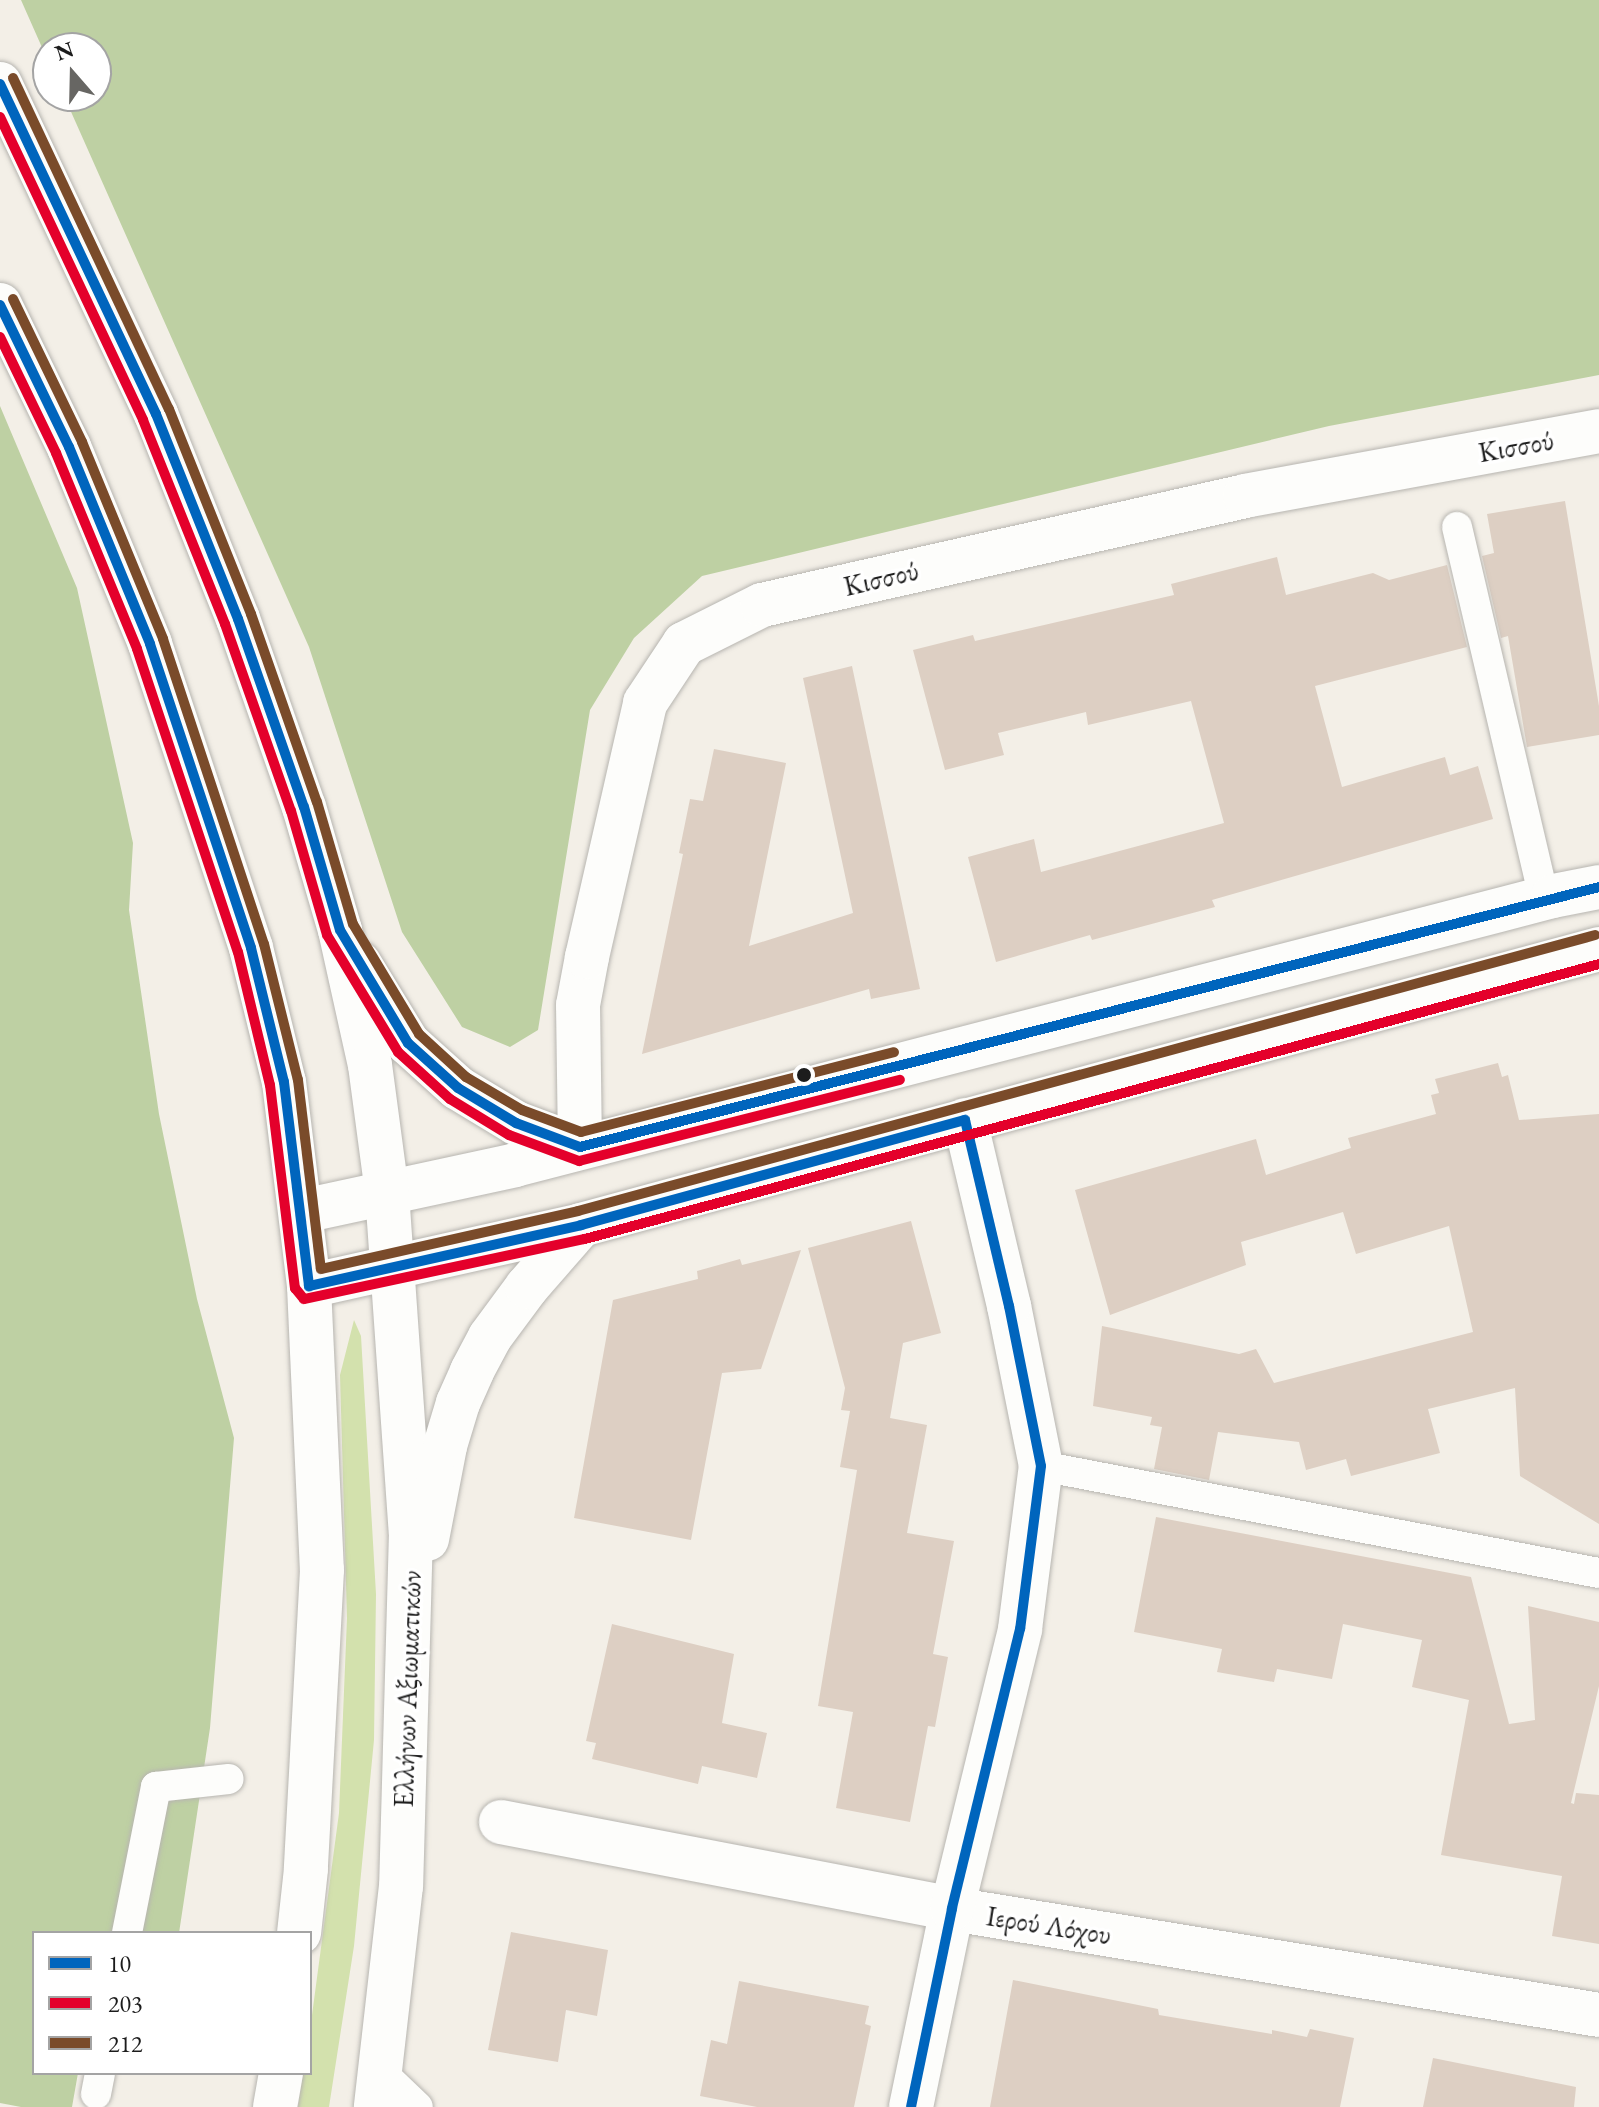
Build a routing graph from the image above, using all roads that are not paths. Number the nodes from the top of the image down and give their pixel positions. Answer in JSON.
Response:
{"nodes":[{"id":1,"x":0,"y":84,"type":"edge"},
{"id":2,"x":0,"y":305,"type":"edge"},
{"id":3,"x":1599,"y":431,"type":"edge"},
{"id":4,"x":1457,"y":527,"type":"dead end"},
{"id":5,"x":1599,"y":887,"type":"edge"},
{"id":6,"x":1544,"y":899,"type":"junction"},
{"id":7,"x":340,"y":930,"type":"junction"},
{"id":8,"x":1599,"y":949,"type":"edge"},
{"id":9,"x":965,"y":1120,"type":"junction"},
{"id":10,"x":580,"y":1147,"type":"junction"},
{"id":11,"x":387,"y":1193,"type":"junction"},
{"id":12,"x":303,"y":1211,"type":"junction"},
{"id":13,"x":581,"y":1225,"type":"junction"},
{"id":14,"x":394,"y":1270,"type":"junction"},
{"id":15,"x":309,"y":1286,"type":"junction"},
{"id":16,"x":1041,"y":1466,"type":"junction"},
{"id":17,"x":1599,"y":1573,"type":"edge"},
{"id":18,"x":411,"y":1608,"type":"junction"},
{"id":19,"x":229,"y":1779,"type":"dead end"},
{"id":20,"x":501,"y":1822,"type":"dead end"},
{"id":21,"x":952,"y":1909,"type":"junction"},
{"id":22,"x":127,"y":1931,"type":"edge"},
{"id":23,"x":299,"y":1931,"type":"edge"},
{"id":24,"x":1599,"y":2015,"type":"edge"},
{"id":25,"x":281,"y":2075,"type":"edge"},
{"id":26,"x":378,"y":2089,"type":"edge"},
{"id":27,"x":275,"y":2107,"type":"edge"},
{"id":28,"x":418,"y":2107,"type":"edge"},
{"id":29,"x":911,"y":2107,"type":"edge"}],
"edges":[{"from":1,"to":7,"type":"street"},
{"from":2,"to":12,"type":"street"},
{"from":3,"to":10,"type":"street","name":"Κισσού"},
{"from":4,"to":6,"type":"lane"},
{"from":5,"to":6,"type":"street"},
{"from":6,"to":10,"type":"street"},
{"from":7,"to":10,"type":"street"},
{"from":7,"to":11,"type":"street","name":"Ελλήνων Αξιωματικών"},
{"from":8,"to":9,"type":"street"},
{"from":9,"to":13,"type":"street"},
{"from":9,"to":16,"type":"street"},
{"from":10,"to":11,"type":"street"},
{"from":11,"to":12,"type":"street"},
{"from":11,"to":14,"type":"street","name":"Ελλήνων Αξιωματικών"},
{"from":12,"to":15,"type":"street"},
{"from":13,"to":14,"type":"street"},
{"from":13,"to":18,"type":"street"},
{"from":14,"to":15,"type":"street"},
{"from":14,"to":18,"type":"street","name":"Ελλήνων Αξιωματικών"},
{"from":15,"to":23,"type":"street"},
{"from":16,"to":17,"type":"lane"},
{"from":16,"to":21,"type":"street"},
{"from":18,"to":26,"type":"street","name":"Ελλήνων Αξιωματικών"},
{"from":19,"to":22,"type":"lane"},
{"from":20,"to":21,"type":"street","name":"Ιερού Λόχου"},
{"from":21,"to":24,"type":"street","name":"Ιερού Λόχου"},
{"from":21,"to":29,"type":"street"},
{"from":25,"to":27,"type":"street"},
{"from":26,"to":28,"type":"lane"}]}
